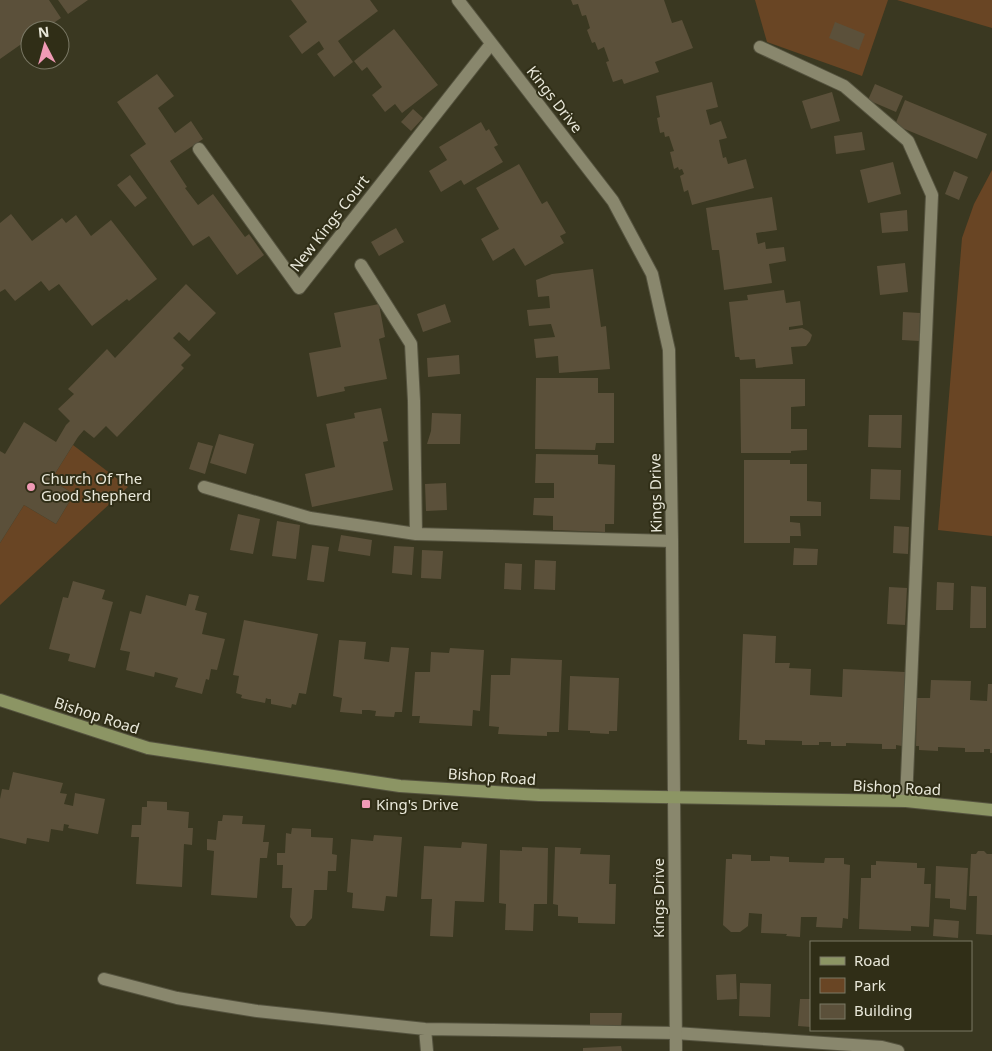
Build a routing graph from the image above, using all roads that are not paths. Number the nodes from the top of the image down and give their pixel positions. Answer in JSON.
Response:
{"nodes":[{"id":1,"x":458,"y":0,"type":"edge"},
{"id":2,"x":491,"y":44,"type":"junction"},
{"id":3,"x":760,"y":47,"type":"dead end"},
{"id":4,"x":198,"y":149,"type":"dead end"},
{"id":5,"x":361,"y":265,"type":"dead end"},
{"id":6,"x":204,"y":487,"type":"dead end"},
{"id":7,"x":416,"y":534,"type":"junction"},
{"id":8,"x":672,"y":541,"type":"junction"},
{"id":9,"x":0,"y":700,"type":"edge"},
{"id":10,"x":674,"y":798,"type":"junction"},
{"id":11,"x":906,"y":802,"type":"junction"},
{"id":12,"x":992,"y":810,"type":"edge"},
{"id":13,"x":104,"y":979,"type":"dead end"},
{"id":14,"x":425,"y":1029,"type":"junction"},
{"id":15,"x":675,"y":1034,"type":"junction"},
{"id":16,"x":427,"y":1051,"type":"edge"},
{"id":17,"x":676,"y":1051,"type":"edge"},
{"id":18,"x":898,"y":1051,"type":"edge"}],
"edges":[{"from":1,"to":2,"type":"street","name":"Kings Drive"},
{"from":2,"to":4,"type":"street","name":"New Kings Court"},
{"from":2,"to":8,"type":"street","name":"Kings Drive"},
{"from":3,"to":11,"type":"street"},
{"from":5,"to":7,"type":"street"},
{"from":6,"to":7,"type":"street"},
{"from":7,"to":8,"type":"street"},
{"from":8,"to":10,"type":"street","name":"Kings Drive"},
{"from":9,"to":10,"type":"street","name":"Bishop Road"},
{"from":10,"to":11,"type":"street","name":"Bishop Road"},
{"from":10,"to":15,"type":"street","name":"Kings Drive"},
{"from":11,"to":12,"type":"street","name":"Bishop Road"},
{"from":13,"to":14,"type":"street"},
{"from":14,"to":15,"type":"street"},
{"from":14,"to":16,"type":"street"},
{"from":15,"to":17,"type":"street","name":"Kings Drive"},
{"from":15,"to":18,"type":"street"}]}
